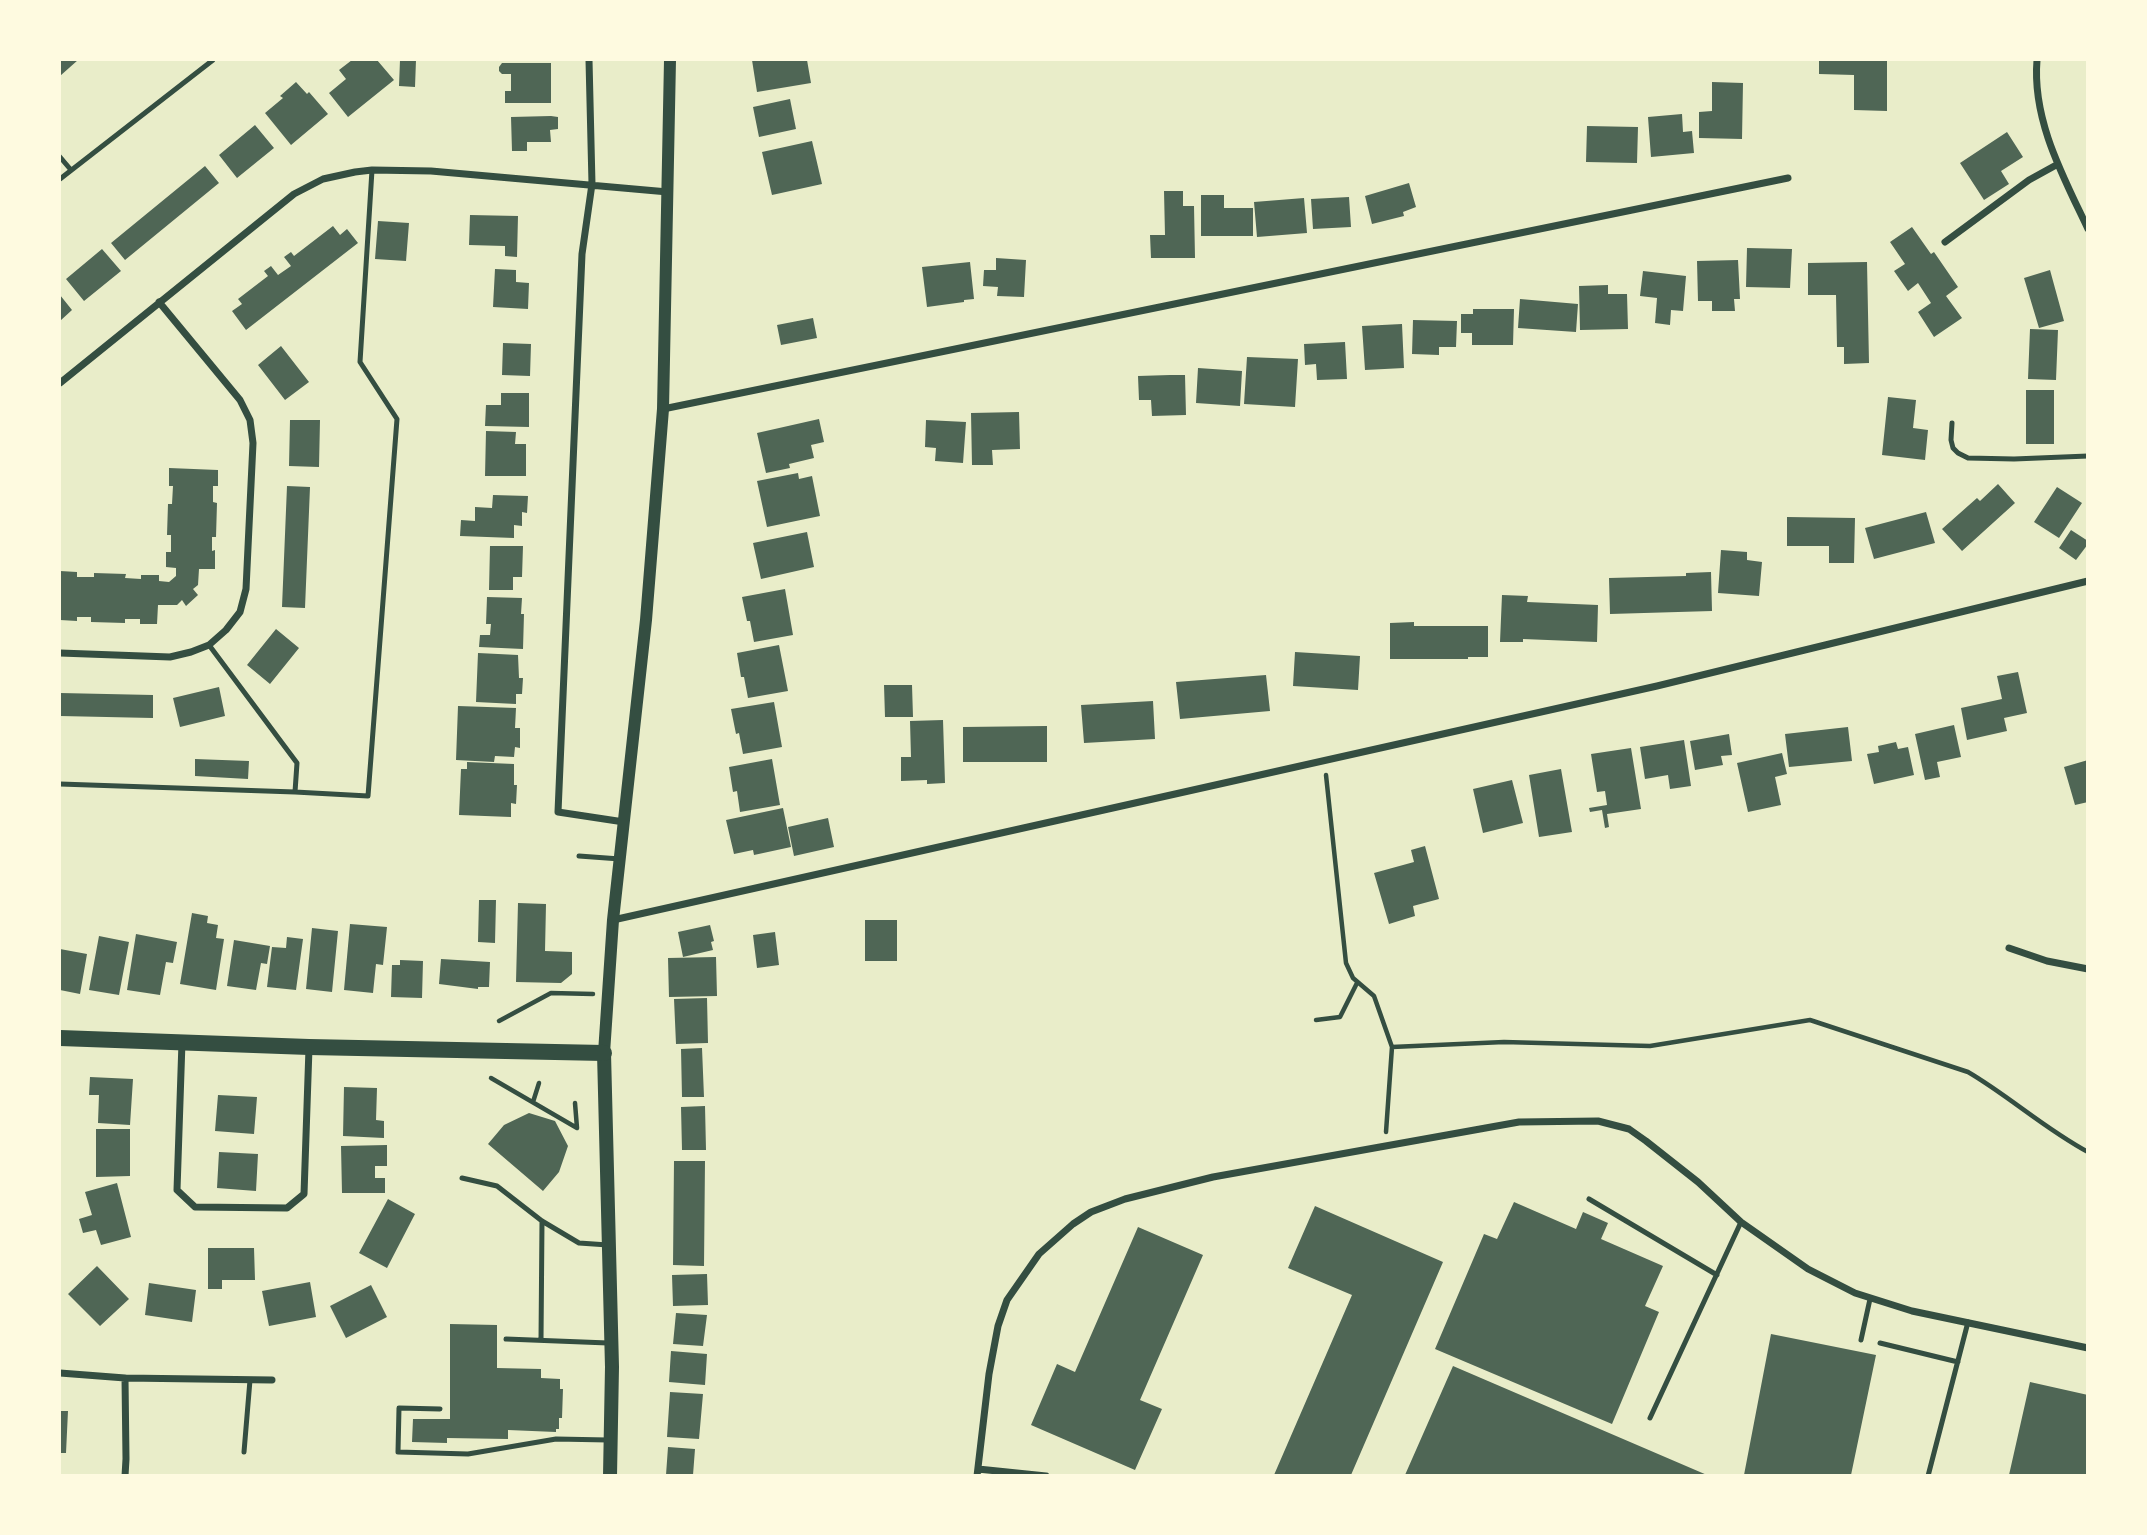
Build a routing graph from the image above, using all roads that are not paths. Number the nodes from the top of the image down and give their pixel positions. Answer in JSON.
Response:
{"nodes":[{"id":1,"x":213,"y":60,"type":"edge"},
{"id":2,"x":589,"y":60,"type":"edge"},
{"id":3,"x":670,"y":60,"type":"edge"},
{"id":4,"x":2037,"y":60,"type":"edge"},
{"id":5,"x":60,"y":157,"type":"edge"},
{"id":6,"x":2058,"y":164,"type":"junction"},
{"id":7,"x":71,"y":170,"type":"junction"},
{"id":8,"x":372,"y":170,"type":"junction"},
{"id":9,"x":1788,"y":178,"type":"dead end"},
{"id":10,"x":60,"y":179,"type":"edge"},
{"id":11,"x":592,"y":184,"type":"junction"},
{"id":12,"x":668,"y":192,"type":"junction"},
{"id":13,"x":2088,"y":229,"type":"edge"},
{"id":14,"x":1945,"y":242,"type":"dead end"},
{"id":15,"x":159,"y":302,"type":"junction"},
{"id":16,"x":60,"y":383,"type":"edge"},
{"id":17,"x":663,"y":409,"type":"junction"},
{"id":18,"x":1952,"y":423,"type":"dead end"},
{"id":19,"x":2088,"y":456,"type":"edge"},
{"id":20,"x":2088,"y":581,"type":"edge"},
{"id":21,"x":209,"y":645,"type":"junction"},
{"id":22,"x":60,"y":653,"type":"edge"},
{"id":23,"x":60,"y":784,"type":"edge"},
{"id":24,"x":295,"y":792,"type":"junction"},
{"id":25,"x":624,"y":822,"type":"junction"},
{"id":26,"x":579,"y":856,"type":"dead end"},
{"id":27,"x":620,"y":859,"type":"junction"},
{"id":28,"x":613,"y":920,"type":"junction"},
{"id":29,"x":2009,"y":947,"type":"dead end"},
{"id":30,"x":2088,"y":969,"type":"edge"},
{"id":31,"x":60,"y":1038,"type":"edge"},
{"id":32,"x":182,"y":1042,"type":"junction"},
{"id":33,"x":309,"y":1047,"type":"junction"},
{"id":34,"x":604,"y":1053,"type":"junction"},
{"id":35,"x":462,"y":1178,"type":"dead end"},
{"id":36,"x":1589,"y":1199,"type":"dead end"},
{"id":37,"x":542,"y":1221,"type":"junction"},
{"id":38,"x":1741,"y":1222,"type":"junction"},
{"id":39,"x":608,"y":1245,"type":"junction"},
{"id":40,"x":1717,"y":1275,"type":"junction"},
{"id":41,"x":1870,"y":1299,"type":"junction"},
{"id":42,"x":1968,"y":1322,"type":"junction"},
{"id":43,"x":506,"y":1339,"type":"dead end"},
{"id":44,"x":1861,"y":1339,"type":"dead end"},
{"id":45,"x":541,"y":1340,"type":"junction"},
{"id":46,"x":611,"y":1343,"type":"junction"},
{"id":47,"x":1880,"y":1343,"type":"dead end"},
{"id":48,"x":2088,"y":1348,"type":"edge"},
{"id":49,"x":1958,"y":1362,"type":"junction"},
{"id":50,"x":60,"y":1373,"type":"edge"},
{"id":51,"x":125,"y":1378,"type":"junction"},
{"id":52,"x":250,"y":1380,"type":"junction"},
{"id":53,"x":272,"y":1380,"type":"dead end"},
{"id":54,"x":440,"y":1409,"type":"dead end"},
{"id":55,"x":1650,"y":1418,"type":"dead end"},
{"id":56,"x":611,"y":1440,"type":"junction"},
{"id":57,"x":244,"y":1452,"type":"dead end"},
{"id":58,"x":978,"y":1472,"type":"edge"},
{"id":59,"x":125,"y":1475,"type":"edge"},
{"id":60,"x":610,"y":1475,"type":"edge"},
{"id":61,"x":1046,"y":1475,"type":"edge"},
{"id":62,"x":1928,"y":1475,"type":"edge"}],
"edges":[{"from":1,"to":7,"type":"lane"},
{"from":2,"to":11,"type":"street"},
{"from":3,"to":12,"type":"street"},
{"from":4,"to":6,"type":"street"},
{"from":5,"to":7,"type":"lane"},
{"from":6,"to":13,"type":"street"},
{"from":6,"to":14,"type":"street"},
{"from":7,"to":10,"type":"lane"},
{"from":8,"to":11,"type":"street"},
{"from":8,"to":15,"type":"street"},
{"from":8,"to":24,"type":"lane"},
{"from":9,"to":17,"type":"street"},
{"from":11,"to":12,"type":"street"},
{"from":11,"to":25,"type":"street"},
{"from":12,"to":17,"type":"street"},
{"from":15,"to":16,"type":"street"},
{"from":15,"to":21,"type":"street"},
{"from":17,"to":25,"type":"street"},
{"from":18,"to":19,"type":"lane"},
{"from":20,"to":28,"type":"street"},
{"from":21,"to":22,"type":"street"},
{"from":21,"to":24,"type":"lane"},
{"from":23,"to":24,"type":"lane"},
{"from":25,"to":27,"type":"street"},
{"from":26,"to":27,"type":"lane"},
{"from":27,"to":28,"type":"street"},
{"from":28,"to":34,"type":"street"},
{"from":29,"to":30,"type":"street"},
{"from":31,"to":32,"type":"main road"},
{"from":32,"to":33,"type":"main road"},
{"from":32,"to":33,"type":"street"},
{"from":33,"to":34,"type":"main road"},
{"from":34,"to":39,"type":"main road"},
{"from":35,"to":37,"type":"lane"},
{"from":36,"to":40,"type":"lane"},
{"from":37,"to":39,"type":"lane"},
{"from":37,"to":45,"type":"lane"},
{"from":38,"to":40,"type":"lane"},
{"from":38,"to":41,"type":"street"},
{"from":38,"to":58,"type":"street"},
{"from":39,"to":46,"type":"main road"},
{"from":40,"to":55,"type":"lane"},
{"from":41,"to":42,"type":"street"},
{"from":41,"to":44,"type":"lane"},
{"from":42,"to":48,"type":"street"},
{"from":42,"to":49,"type":"lane"},
{"from":43,"to":45,"type":"lane"},
{"from":45,"to":46,"type":"lane"},
{"from":46,"to":56,"type":"main road"},
{"from":47,"to":49,"type":"lane"},
{"from":49,"to":62,"type":"lane"},
{"from":50,"to":51,"type":"street"},
{"from":51,"to":52,"type":"street"},
{"from":51,"to":59,"type":"street"},
{"from":52,"to":53,"type":"street"},
{"from":52,"to":57,"type":"lane"},
{"from":54,"to":56,"type":"lane"},
{"from":56,"to":60,"type":"main road"},
{"from":58,"to":61,"type":"street"}]}
